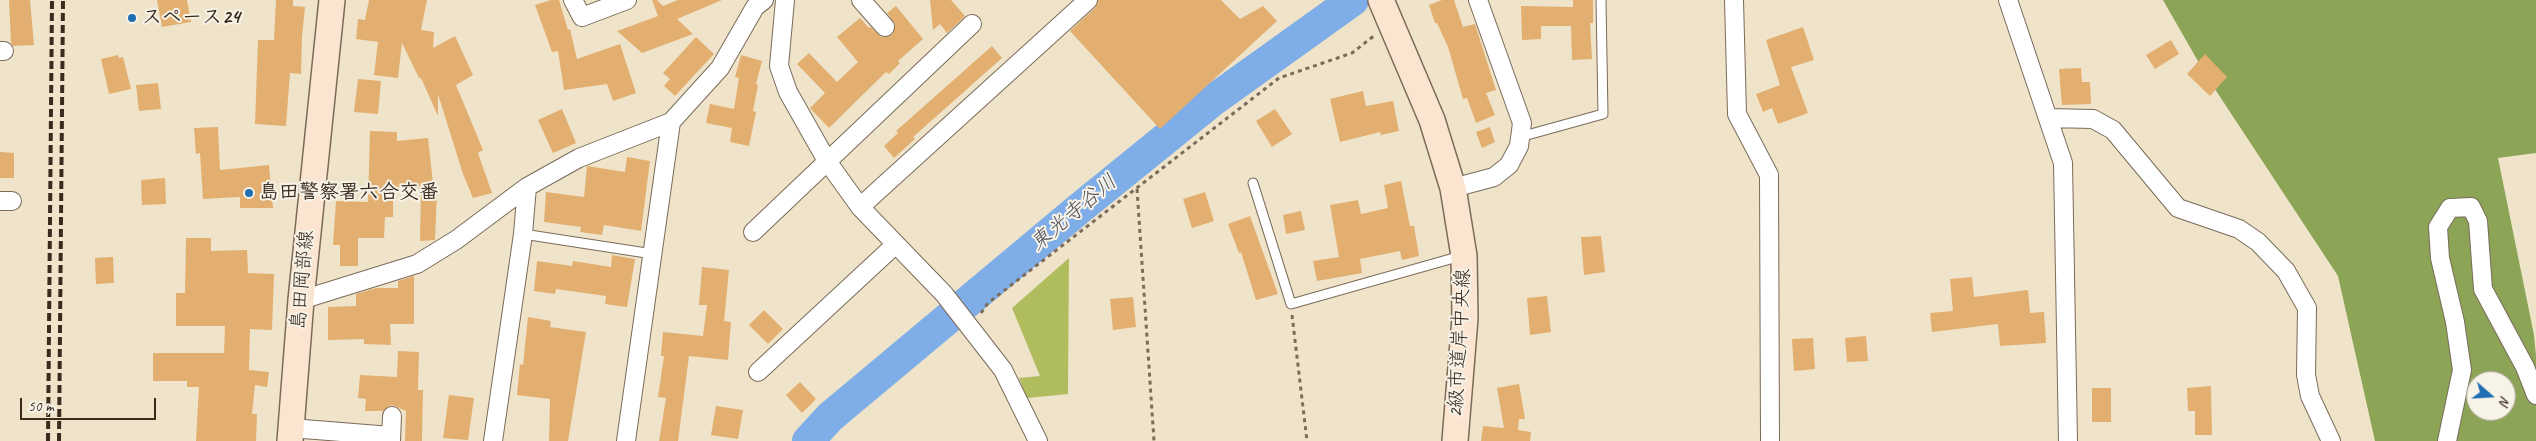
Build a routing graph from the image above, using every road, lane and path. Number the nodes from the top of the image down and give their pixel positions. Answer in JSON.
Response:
{"nodes":[{"id":1,"x":332,"y":0,"type":"edge"},
{"id":2,"x":573,"y":0,"type":"edge"},
{"id":3,"x":627,"y":0,"type":"edge"},
{"id":4,"x":786,"y":0,"type":"edge"},
{"id":5,"x":861,"y":0,"type":"edge"},
{"id":6,"x":1088,"y":0,"type":"edge"},
{"id":7,"x":1478,"y":0,"type":"edge"},
{"id":8,"x":1601,"y":0,"type":"edge"},
{"id":9,"x":1734,"y":0,"type":"edge"},
{"id":10,"x":2008,"y":0,"type":"edge"},
{"id":11,"x":756,"y":2,"type":"edge"},
{"id":12,"x":1387,"y":13,"type":"edge"},
{"id":13,"x":972,"y":24,"type":"dead end"},
{"id":14,"x":885,"y":27,"type":"dead end"},
{"id":15,"x":2048,"y":118,"type":"junction"},
{"id":16,"x":671,"y":122,"type":"junction"},
{"id":17,"x":1520,"y":137,"type":"junction"},
{"id":18,"x":827,"y":161,"type":"junction"},
{"id":19,"x":1253,"y":183,"type":"dead end"},
{"id":20,"x":527,"y":187,"type":"junction"},
{"id":21,"x":1137,"y":188,"type":"junction"},
{"id":22,"x":1453,"y":188,"type":"junction"},
{"id":23,"x":860,"y":207,"type":"junction"},
{"id":24,"x":753,"y":232,"type":"dead end"},
{"id":25,"x":523,"y":234,"type":"junction"},
{"id":26,"x":896,"y":244,"type":"junction"},
{"id":27,"x":653,"y":254,"type":"junction"},
{"id":28,"x":1464,"y":256,"type":"junction"},
{"id":29,"x":301,"y":300,"type":"junction"},
{"id":30,"x":1291,"y":304,"type":"junction"},
{"id":31,"x":970,"y":327,"type":"junction"},
{"id":32,"x":758,"y":372,"type":"dead end"},
{"id":33,"x":2536,"y":394,"type":"edge"},
{"id":34,"x":392,"y":416,"type":"dead end"},
{"id":35,"x":290,"y":434,"type":"edge"},
{"id":36,"x":391,"y":438,"type":"edge"},
{"id":37,"x":493,"y":441,"type":"edge"},
{"id":38,"x":626,"y":441,"type":"edge"},
{"id":39,"x":1038,"y":441,"type":"edge"},
{"id":40,"x":1154,"y":441,"type":"edge"},
{"id":41,"x":1307,"y":441,"type":"edge"},
{"id":42,"x":1455,"y":441,"type":"edge"},
{"id":43,"x":1770,"y":441,"type":"edge"},
{"id":44,"x":2068,"y":441,"type":"edge"},
{"id":45,"x":2331,"y":441,"type":"edge"},
{"id":46,"x":2447,"y":441,"type":"edge"}],
"edges":[{"from":1,"to":29,"type":"street","name":"島田岡部線"},
{"from":2,"to":3,"type":"street"},
{"from":4,"to":18,"type":"street"},
{"from":5,"to":14,"type":"street"},
{"from":6,"to":23,"type":"street"},
{"from":7,"to":17,"type":"street"},
{"from":8,"to":17,"type":"lane"},
{"from":9,"to":43,"type":"street"},
{"from":10,"to":15,"type":"street"},
{"from":11,"to":16,"type":"street"},
{"from":12,"to":21,"type":"path"},
{"from":12,"to":22,"type":"street","name":"2級市道岸中央線"},
{"from":13,"to":18,"type":"street"},
{"from":15,"to":44,"type":"street"},
{"from":15,"to":45,"type":"street"},
{"from":16,"to":20,"type":"street"},
{"from":16,"to":27,"type":"street"},
{"from":17,"to":22,"type":"street"},
{"from":18,"to":23,"type":"street"},
{"from":18,"to":24,"type":"street"},
{"from":19,"to":30,"type":"lane"},
{"from":20,"to":25,"type":"street"},
{"from":20,"to":29,"type":"street"},
{"from":21,"to":31,"type":"path"},
{"from":21,"to":40,"type":"path"},
{"from":22,"to":28,"type":"street","name":"2級市道岸中央線"},
{"from":23,"to":26,"type":"street"},
{"from":25,"to":27,"type":"lane"},
{"from":25,"to":37,"type":"street"},
{"from":26,"to":31,"type":"street"},
{"from":26,"to":32,"type":"street"},
{"from":27,"to":38,"type":"street"},
{"from":28,"to":30,"type":"lane"},
{"from":28,"to":42,"type":"street","name":"2級市道岸中央線"},
{"from":29,"to":35,"type":"street","name":"島田岡部線"},
{"from":30,"to":41,"type":"path"},
{"from":31,"to":39,"type":"street"},
{"from":33,"to":46,"type":"street"},
{"from":34,"to":36,"type":"street"},
{"from":35,"to":36,"type":"street"}]}
